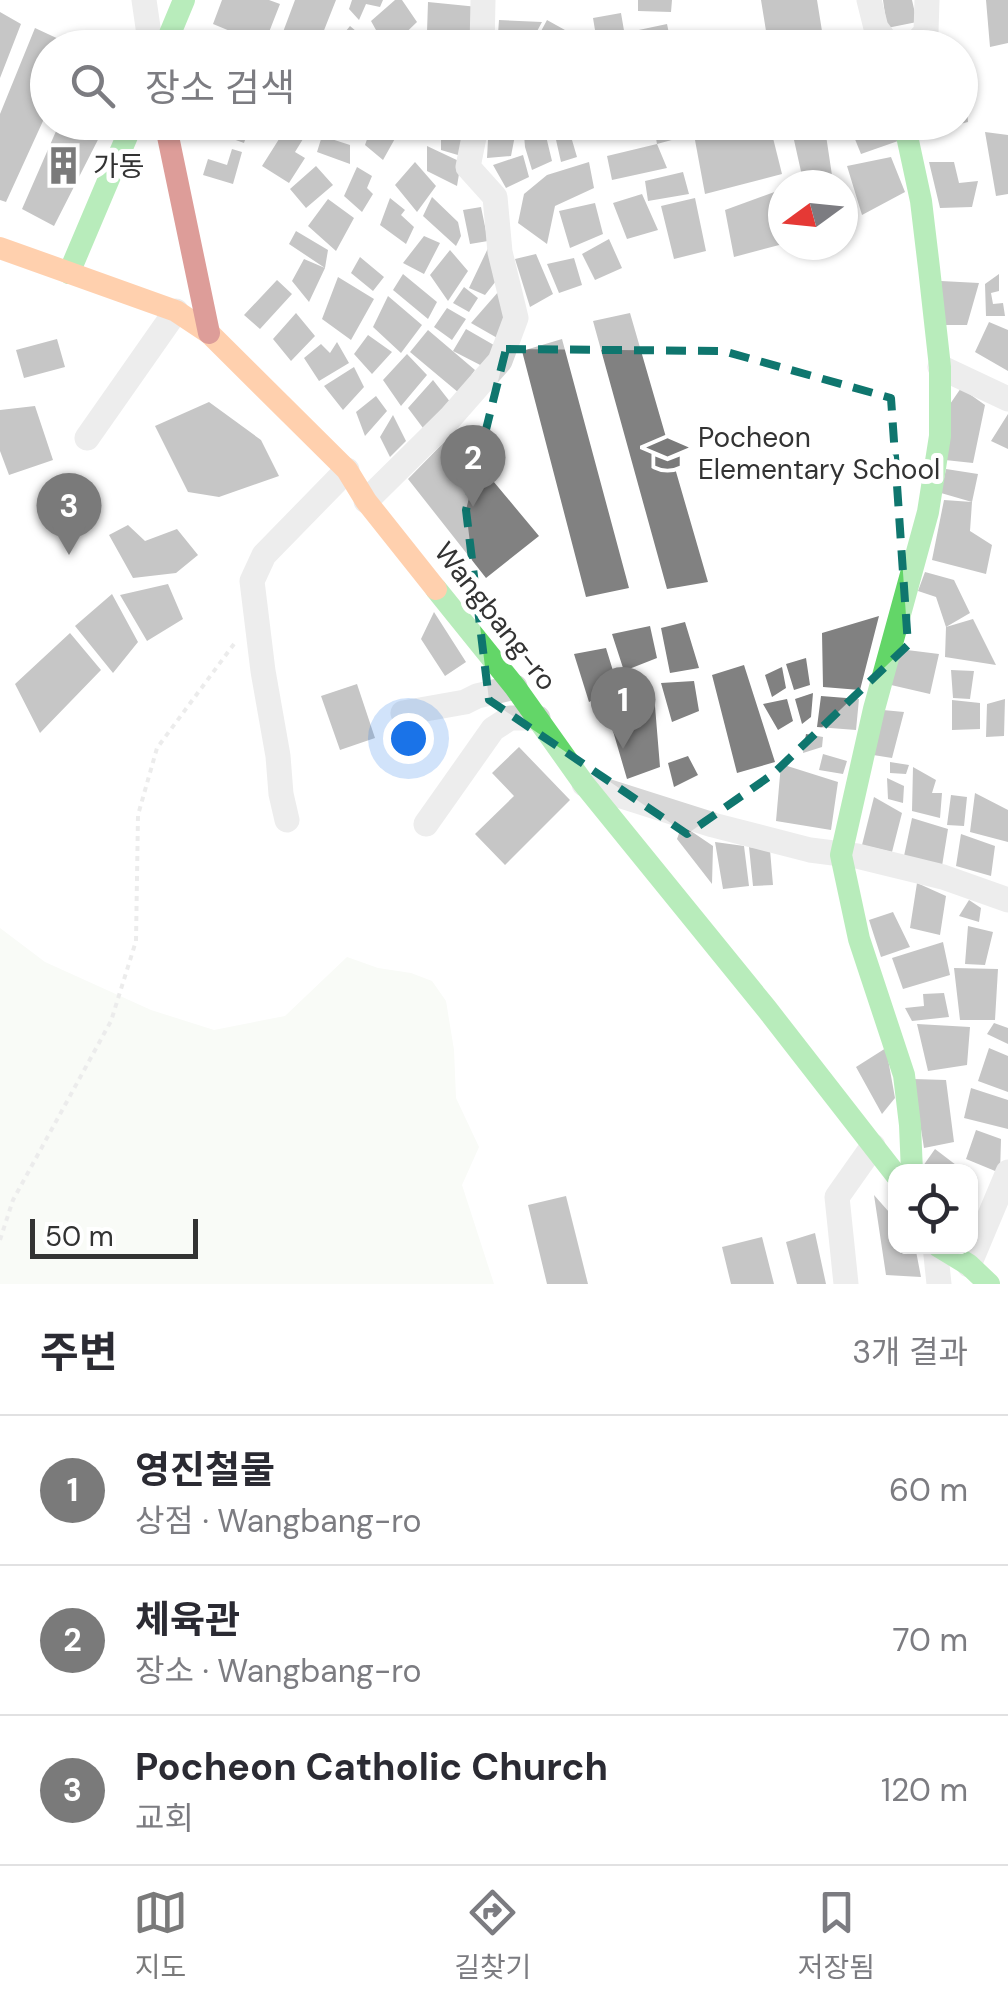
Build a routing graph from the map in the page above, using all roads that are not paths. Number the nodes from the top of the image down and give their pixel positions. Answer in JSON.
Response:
{"nodes":[{"id":1,"x":144,"y":0,"type":"edge"},
{"id":2,"x":184,"y":0,"type":"edge"},
{"id":3,"x":483,"y":0,"type":"edge"},
{"id":4,"x":870,"y":0,"type":"edge"},
{"id":5,"x":927,"y":0,"type":"edge"},
{"id":6,"x":148,"y":30,"type":"edge"},
{"id":7,"x":172,"y":30,"type":"edge"},
{"id":8,"x":482,"y":30,"type":"edge"},
{"id":9,"x":878,"y":30,"type":"edge"},
{"id":10,"x":926,"y":30,"type":"edge"},
{"id":11,"x":125,"y":140,"type":"edge"},
{"id":12,"x":168,"y":140,"type":"edge"},
{"id":13,"x":473,"y":140,"type":"edge"},
{"id":14,"x":908,"y":140,"type":"edge"},
{"id":15,"x":0,"y":248,"type":"edge"},
{"id":16,"x":69,"y":272,"type":"junction"},
{"id":17,"x":176,"y":311,"type":"junction"},
{"id":18,"x":209,"y":333,"type":"junction"},
{"id":19,"x":940,"y":367,"type":"junction"},
{"id":20,"x":1008,"y":399,"type":"edge"},
{"id":21,"x":86,"y":438,"type":"dead end"},
{"id":22,"x":347,"y":470,"type":"junction"},
{"id":23,"x":366,"y":500,"type":"junction"},
{"id":24,"x":515,"y":687,"type":"junction"},
{"id":25,"x":403,"y":714,"type":"dead end"},
{"id":26,"x":538,"y":718,"type":"junction"},
{"id":27,"x":584,"y":784,"type":"junction"},
{"id":28,"x":288,"y":820,"type":"dead end"},
{"id":29,"x":426,"y":824,"type":"dead end"},
{"id":30,"x":841,"y":855,"type":"junction"},
{"id":31,"x":1008,"y":900,"type":"edge"},
{"id":32,"x":873,"y":1146,"type":"junction"},
{"id":33,"x":912,"y":1164,"type":"edge"},
{"id":34,"x":888,"y":1166,"type":"edge"},
{"id":35,"x":1008,"y":1172,"type":"edge"},
{"id":36,"x":937,"y":1254,"type":"edge"},
{"id":37,"x":950,"y":1254,"type":"edge"},
{"id":38,"x":969,"y":1265,"type":"junction"},
{"id":39,"x":846,"y":1284,"type":"edge"},
{"id":40,"x":939,"y":1284,"type":"edge"},
{"id":41,"x":988,"y":1284,"type":"edge"}],
"edges":[{"from":1,"to":6,"type":"street"},
{"from":2,"to":7,"type":"main road"},
{"from":3,"to":8,"type":"street"},
{"from":4,"to":9,"type":"street"},
{"from":5,"to":10,"type":"street"},
{"from":11,"to":16,"type":"main road"},
{"from":12,"to":18,"type":"main road"},
{"from":13,"to":23,"type":"street"},
{"from":14,"to":19,"type":"main road"},
{"from":15,"to":16,"type":"main road","name":"Wangbang-ro"},
{"from":16,"to":17,"type":"main road","name":"Wangbang-ro"},
{"from":17,"to":18,"type":"main road","name":"Wangbang-ro"},
{"from":17,"to":21,"type":"street"},
{"from":18,"to":22,"type":"main road","name":"Wangbang-ro"},
{"from":19,"to":20,"type":"street"},
{"from":19,"to":30,"type":"main road"},
{"from":22,"to":23,"type":"main road","name":"Wangbang-ro"},
{"from":22,"to":28,"type":"street"},
{"from":23,"to":24,"type":"main road","name":"Wangbang-ro"},
{"from":24,"to":25,"type":"street"},
{"from":24,"to":26,"type":"main road","name":"Wangbang-ro"},
{"from":26,"to":27,"type":"main road","name":"Wangbang-ro"},
{"from":26,"to":29,"type":"street"},
{"from":27,"to":30,"type":"street"},
{"from":27,"to":32,"type":"main road","name":"Wangbang-ro"},
{"from":30,"to":31,"type":"street"},
{"from":30,"to":33,"type":"main road"},
{"from":32,"to":34,"type":"main road","name":"Wangbang-ro"},
{"from":32,"to":39,"type":"street"},
{"from":35,"to":38,"type":"street"},
{"from":36,"to":40,"type":"street"},
{"from":37,"to":38,"type":"main road"},
{"from":38,"to":41,"type":"main road"}]}
